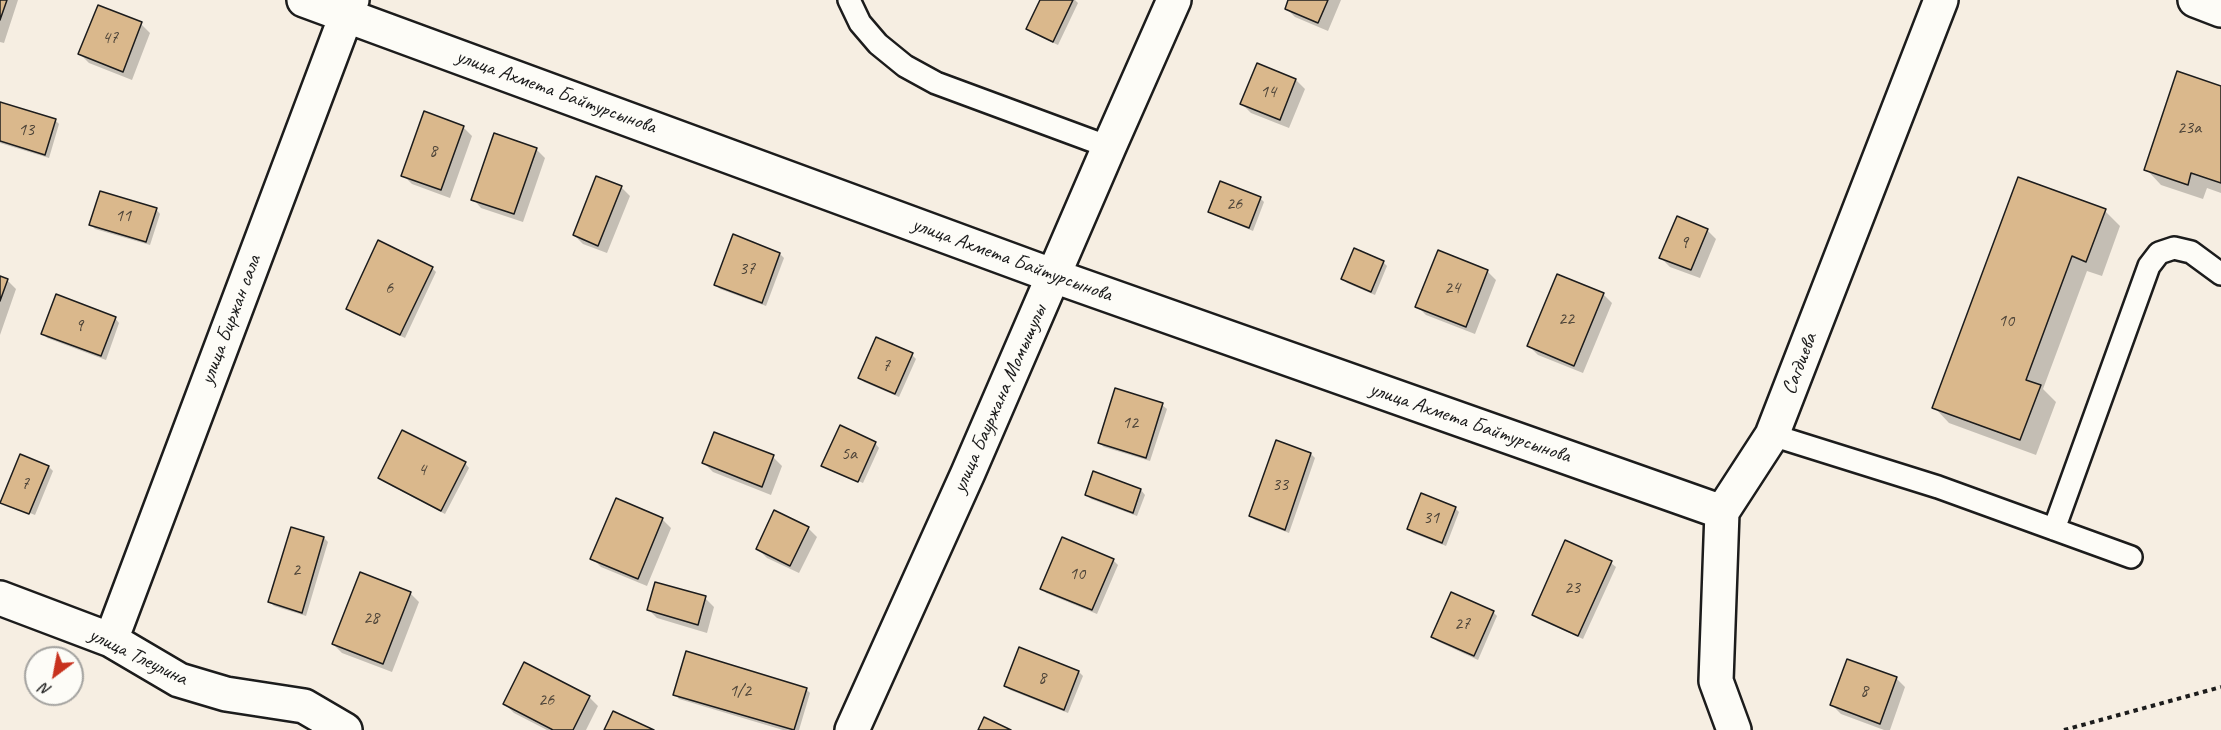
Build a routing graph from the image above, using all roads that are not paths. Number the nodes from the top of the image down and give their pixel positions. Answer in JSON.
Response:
{"nodes":[{"id":1,"x":304,"y":0,"type":"edge"},
{"id":2,"x":849,"y":0,"type":"edge"},
{"id":3,"x":1174,"y":0,"type":"edge"},
{"id":4,"x":1941,"y":0,"type":"edge"},
{"id":5,"x":2195,"y":0,"type":"edge"},
{"id":6,"x":349,"y":8,"type":"edge"},
{"id":7,"x":2221,"y":10,"type":"edge"},
{"id":8,"x":1109,"y":147,"type":"junction"},
{"id":9,"x":2221,"y":274,"type":"edge"},
{"id":10,"x":1054,"y":276,"type":"junction"},
{"id":11,"x":1772,"y":435,"type":"junction"},
{"id":12,"x":1722,"y":512,"type":"junction"},
{"id":13,"x":2054,"y":529,"type":"junction"},
{"id":14,"x":2131,"y":556,"type":"dead end"},
{"id":15,"x":0,"y":598,"type":"edge"},
{"id":16,"x":111,"y":640,"type":"junction"},
{"id":17,"x":345,"y":730,"type":"edge"},
{"id":18,"x":852,"y":730,"type":"edge"},
{"id":19,"x":1734,"y":730,"type":"edge"}],
"edges":[{"from":1,"to":6,"type":"street","name":"улица Ахмета Байтурсынова"},
{"from":2,"to":8,"type":"lane"},
{"from":3,"to":8,"type":"street","name":"улица Бауржана Момышулы"},
{"from":4,"to":11,"type":"street","name":"Сагдиева"},
{"from":5,"to":7,"type":"street"},
{"from":6,"to":10,"type":"street","name":"улица Ахмета Байтурсынова"},
{"from":6,"to":16,"type":"street","name":"улица Биржан сала"},
{"from":8,"to":10,"type":"street","name":"улица Бауржана Момышулы"},
{"from":9,"to":13,"type":"lane"},
{"from":10,"to":12,"type":"street","name":"улица Ахмета Байтурсынова"},
{"from":10,"to":18,"type":"street","name":"улица Бауржана Момышулы"},
{"from":11,"to":12,"type":"street","name":"Сагдиева"},
{"from":11,"to":13,"type":"lane"},
{"from":12,"to":19,"type":"street"},
{"from":13,"to":14,"type":"lane"},
{"from":15,"to":16,"type":"street","name":"улица Тлеулина"},
{"from":16,"to":17,"type":"street","name":"улица Тлеулина"}]}
